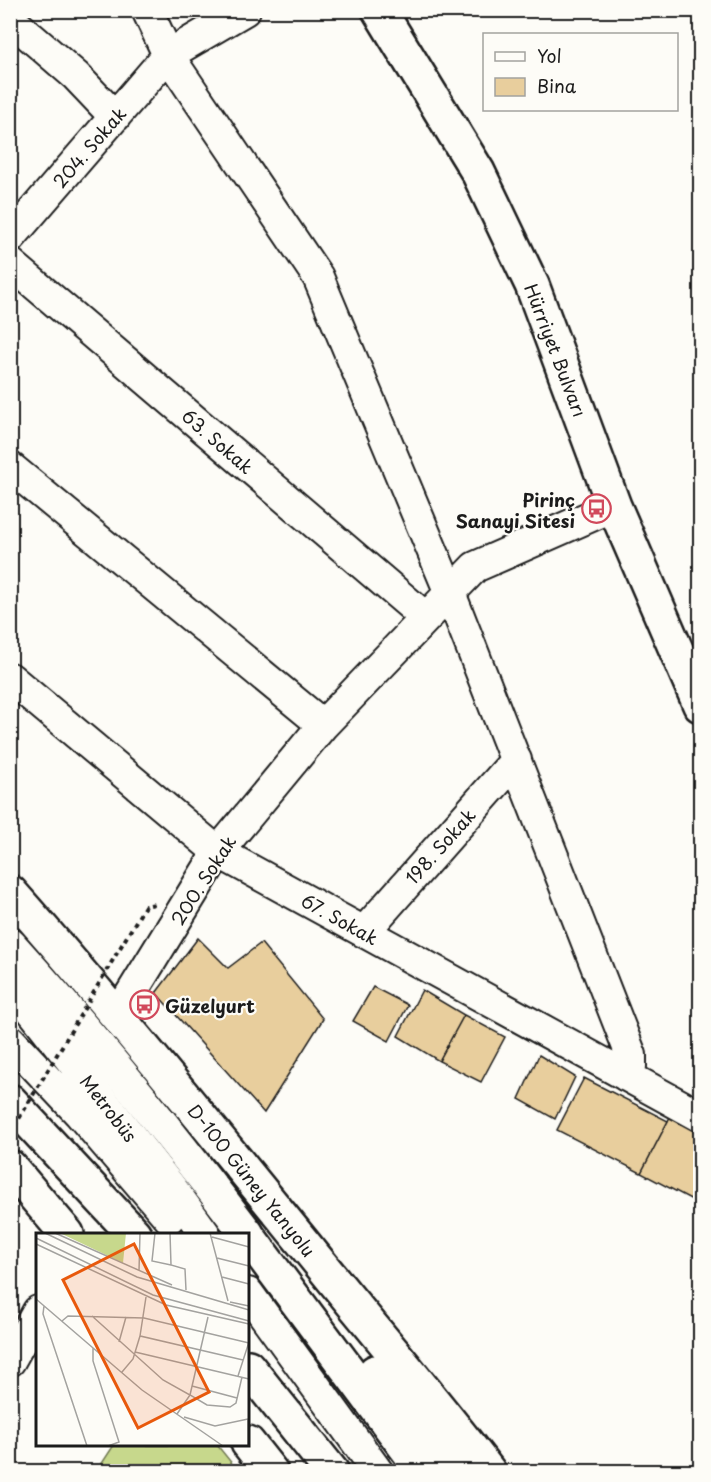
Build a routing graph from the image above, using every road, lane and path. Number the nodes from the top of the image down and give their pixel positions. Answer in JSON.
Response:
{"nodes":[{"id":1,"x":147,"y":10,"type":"edge"},
{"id":2,"x":245,"y":10,"type":"edge"},
{"id":3,"x":379,"y":10,"type":"edge"},
{"id":4,"x":10,"y":19,"type":"edge"},
{"id":5,"x":168,"y":55,"type":"junction"},
{"id":6,"x":115,"y":117,"type":"junction"},
{"id":7,"x":10,"y":238,"type":"edge"},
{"id":8,"x":10,"y":263,"type":"edge"},
{"id":9,"x":10,"y":467,"type":"edge"},
{"id":10,"x":614,"y":506,"type":"junction"},
{"id":11,"x":450,"y":593,"type":"junction"},
{"id":12,"x":426,"y":618,"type":"junction"},
{"id":13,"x":10,"y":678,"type":"edge"},
{"id":14,"x":700,"y":705,"type":"edge"},
{"id":15,"x":323,"y":725,"type":"junction"},
{"id":16,"x":516,"y":760,"type":"junction"},
{"id":17,"x":218,"y":852,"type":"junction"},
{"id":18,"x":10,"y":892,"type":"edge"},
{"id":19,"x":145,"y":906,"type":"dead end"},
{"id":20,"x":364,"y":932,"type":"junction"},
{"id":21,"x":10,"y":945,"type":"edge"},
{"id":22,"x":10,"y":983,"type":"edge"},
{"id":23,"x":118,"y":1015,"type":"junction"},
{"id":24,"x":10,"y":1040,"type":"edge"},
{"id":25,"x":626,"y":1076,"type":"junction"},
{"id":26,"x":10,"y":1101,"type":"edge"},
{"id":27,"x":700,"y":1116,"type":"edge"},
{"id":28,"x":10,"y":1134,"type":"edge"},
{"id":29,"x":10,"y":1167,"type":"edge"},
{"id":30,"x":66,"y":1233,"type":"edge"},
{"id":31,"x":133,"y":1233,"type":"edge"},
{"id":32,"x":181,"y":1233,"type":"edge"},
{"id":33,"x":204,"y":1233,"type":"edge"},
{"id":34,"x":245,"y":1233,"type":"edge"},
{"id":35,"x":249,"y":1238,"type":"edge"},
{"id":36,"x":274,"y":1271,"type":"junction"},
{"id":37,"x":249,"y":1294,"type":"edge"},
{"id":38,"x":36,"y":1315,"type":"edge"},
{"id":39,"x":249,"y":1321,"type":"edge"},
{"id":40,"x":10,"y":1361,"type":"edge"},
{"id":41,"x":249,"y":1368,"type":"edge"},
{"id":42,"x":249,"y":1444,"type":"edge"},
{"id":43,"x":271,"y":1472,"type":"edge"},
{"id":44,"x":332,"y":1472,"type":"edge"},
{"id":45,"x":363,"y":1472,"type":"edge"},
{"id":46,"x":378,"y":1472,"type":"edge"},
{"id":47,"x":424,"y":1472,"type":"edge"},
{"id":48,"x":455,"y":1472,"type":"edge"},
{"id":49,"x":489,"y":1472,"type":"edge"}],
"edges":[{"from":1,"to":5,"type":"street"},
{"from":2,"to":5,"type":"street","name":"204. Sokak"},
{"from":3,"to":10,"type":"main road","name":"Hürriyet Bulvarı"},
{"from":4,"to":6,"type":"street"},
{"from":5,"to":6,"type":"street","name":"204. Sokak"},
{"from":5,"to":11,"type":"street"},
{"from":6,"to":7,"type":"street","name":"204. Sokak"},
{"from":8,"to":12,"type":"street","name":"63. Sokak"},
{"from":9,"to":15,"type":"street"},
{"from":10,"to":11,"type":"street","name":"200. Sokak"},
{"from":10,"to":14,"type":"main road","name":"Hürriyet Bulvarı"},
{"from":11,"to":12,"type":"street","name":"200. Sokak"},
{"from":11,"to":16,"type":"street"},
{"from":12,"to":15,"type":"street","name":"200. Sokak"},
{"from":13,"to":17,"type":"street","name":"67. Sokak"},
{"from":15,"to":17,"type":"street","name":"200. Sokak"},
{"from":16,"to":20,"type":"street","name":"198. Sokak"},
{"from":16,"to":25,"type":"street"},
{"from":17,"to":20,"type":"street","name":"67. Sokak"},
{"from":17,"to":23,"type":"street","name":"200. Sokak"},
{"from":18,"to":23,"type":"main road","name":"D-100 Güney Yanyolu"},
{"from":19,"to":28,"type":"path","bridge":true},
{"from":20,"to":25,"type":"street","name":"67. Sokak"},
{"from":21,"to":34,"type":"main road"},
{"from":22,"to":33,"type":"street","name":"Metrobüs"},
{"from":23,"to":49,"type":"main road","name":"D-100 Güney Yanyolu"},
{"from":24,"to":32,"type":"street","name":"Metrobüs"},
{"from":25,"to":27,"type":"street","name":"67. Sokak"},
{"from":26,"to":31,"type":"main road"},
{"from":29,"to":30,"type":"main road"},
{"from":35,"to":36,"type":"main road"},
{"from":36,"to":47,"type":"main road"},
{"from":36,"to":48,"type":"main road"},
{"from":37,"to":46,"type":"street"},
{"from":38,"to":40,"type":"street"},
{"from":39,"to":45,"type":"street"},
{"from":41,"to":44,"type":"main road"},
{"from":42,"to":43,"type":"main road"}]}
